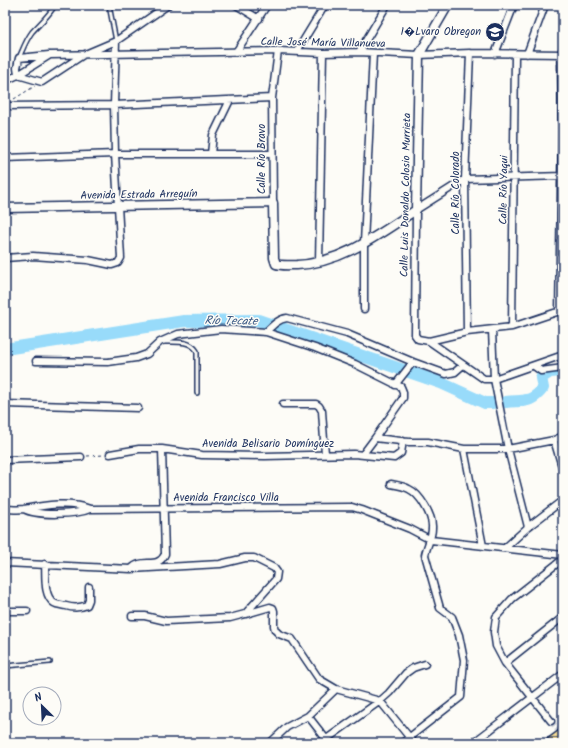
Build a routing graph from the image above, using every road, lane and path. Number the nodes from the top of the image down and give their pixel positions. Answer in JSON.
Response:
{"nodes":[{"id":1,"x":55,"y":5,"type":"edge"},
{"id":2,"x":109,"y":5,"type":"edge"},
{"id":3,"x":168,"y":5,"type":"edge"},
{"id":4,"x":236,"y":5,"type":"edge"},
{"id":5,"x":267,"y":5,"type":"edge"},
{"id":6,"x":325,"y":5,"type":"edge"},
{"id":7,"x":387,"y":5,"type":"edge"},
{"id":8,"x":447,"y":5,"type":"edge"},
{"id":9,"x":514,"y":5,"type":"edge"},
{"id":10,"x":545,"y":5,"type":"edge"},
{"id":11,"x":259,"y":18,"type":"junction"},
{"id":12,"x":116,"y":41,"type":"junction"},
{"id":13,"x":278,"y":51,"type":"junction"},
{"id":14,"x":236,"y":52,"type":"junction"},
{"id":15,"x":297,"y":52,"type":"junction"},
{"id":16,"x":359,"y":52,"type":"junction"},
{"id":17,"x":562,"y":52,"type":"edge"},
{"id":18,"x":323,"y":53,"type":"junction"},
{"id":19,"x":373,"y":53,"type":"junction"},
{"id":20,"x":470,"y":53,"type":"junction"},
{"id":21,"x":419,"y":54,"type":"junction"},
{"id":22,"x":495,"y":54,"type":"junction"},
{"id":23,"x":515,"y":54,"type":"junction"},
{"id":24,"x":527,"y":54,"type":"junction"},
{"id":25,"x":50,"y":55,"type":"junction"},
{"id":26,"x":83,"y":55,"type":"junction"},
{"id":27,"x":116,"y":55,"type":"junction"},
{"id":28,"x":20,"y":58,"type":"junction"},
{"id":29,"x":18,"y":75,"type":"junction"},
{"id":30,"x":5,"y":81,"type":"edge"},
{"id":31,"x":42,"y":82,"type":"junction"},
{"id":32,"x":272,"y":98,"type":"junction"},
{"id":33,"x":230,"y":100,"type":"junction"},
{"id":34,"x":11,"y":101,"type":"dead end"},
{"id":35,"x":114,"y":105,"type":"junction"},
{"id":36,"x":5,"y":106,"type":"edge"},
{"id":37,"x":562,"y":130,"type":"edge"},
{"id":38,"x":115,"y":154,"type":"junction"},
{"id":39,"x":211,"y":154,"type":"junction"},
{"id":40,"x":272,"y":154,"type":"junction"},
{"id":41,"x":5,"y":158,"type":"edge"},
{"id":42,"x":562,"y":176,"type":"edge"},
{"id":43,"x":514,"y":179,"type":"junction"},
{"id":44,"x":465,"y":180,"type":"junction"},
{"id":45,"x":273,"y":203,"type":"junction"},
{"id":46,"x":118,"y":206,"type":"junction"},
{"id":47,"x":5,"y":208,"type":"edge"},
{"id":48,"x":416,"y":210,"type":"junction"},
{"id":49,"x":364,"y":243,"type":"junction"},
{"id":50,"x":5,"y":258,"type":"edge"},
{"id":51,"x":319,"y":262,"type":"junction"},
{"id":52,"x":364,"y":309,"type":"dead end"},
{"id":53,"x":561,"y":311,"type":"edge"},
{"id":54,"x":512,"y":327,"type":"junction"},
{"id":55,"x":492,"y":330,"type":"junction"},
{"id":56,"x":266,"y":332,"type":"junction"},
{"id":57,"x":467,"y":332,"type":"junction"},
{"id":58,"x":429,"y":341,"type":"junction"},
{"id":59,"x":160,"y":342,"type":"junction"},
{"id":60,"x":563,"y":355,"type":"edge"},
{"id":61,"x":36,"y":361,"type":"dead end"},
{"id":62,"x":413,"y":362,"type":"junction"},
{"id":63,"x":463,"y":365,"type":"junction"},
{"id":64,"x":534,"y":366,"type":"junction"},
{"id":65,"x":563,"y":368,"type":"edge"},
{"id":66,"x":494,"y":379,"type":"junction"},
{"id":67,"x":395,"y":385,"type":"junction"},
{"id":68,"x":197,"y":393,"type":"dead end"},
{"id":69,"x":5,"y":404,"type":"edge"},
{"id":70,"x":283,"y":404,"type":"dead end"},
{"id":71,"x":138,"y":408,"type":"dead end"},
{"id":72,"x":563,"y":436,"type":"edge"},
{"id":73,"x":375,"y":438,"type":"junction"},
{"id":74,"x":554,"y":440,"type":"junction"},
{"id":75,"x":403,"y":441,"type":"junction"},
{"id":76,"x":162,"y":449,"type":"junction"},
{"id":77,"x":464,"y":449,"type":"junction"},
{"id":78,"x":508,"y":449,"type":"junction"},
{"id":79,"x":110,"y":454,"type":"joint"},
{"id":80,"x":325,"y":454,"type":"junction"},
{"id":81,"x":363,"y":454,"type":"junction"},
{"id":82,"x":81,"y":456,"type":"joint"},
{"id":83,"x":5,"y":460,"type":"edge"},
{"id":84,"x":563,"y":470,"type":"edge"},
{"id":85,"x":391,"y":484,"type":"dead end"},
{"id":86,"x":563,"y":500,"type":"edge"},
{"id":87,"x":164,"y":508,"type":"junction"},
{"id":88,"x":5,"y":509,"type":"edge"},
{"id":89,"x":528,"y":527,"type":"junction"},
{"id":90,"x":431,"y":540,"type":"junction"},
{"id":91,"x":483,"y":546,"type":"junction"},
{"id":92,"x":505,"y":548,"type":"junction"},
{"id":93,"x":563,"y":555,"type":"edge"},
{"id":94,"x":563,"y":559,"type":"edge"},
{"id":95,"x":5,"y":563,"type":"edge"},
{"id":96,"x":45,"y":564,"type":"junction"},
{"id":97,"x":131,"y":569,"type":"junction"},
{"id":98,"x":89,"y":587,"type":"dead end"},
{"id":99,"x":5,"y":611,"type":"edge"},
{"id":100,"x":27,"y":611,"type":"dead end"},
{"id":101,"x":245,"y":614,"type":"junction"},
{"id":102,"x":132,"y":616,"type":"dead end"},
{"id":103,"x":563,"y":617,"type":"edge"},
{"id":104,"x":50,"y":662,"type":"dead end"},
{"id":105,"x":505,"y":663,"type":"junction"},
{"id":106,"x":425,"y":664,"type":"dead end"},
{"id":107,"x":5,"y":666,"type":"edge"},
{"id":108,"x":563,"y":674,"type":"edge"},
{"id":109,"x":336,"y":689,"type":"junction"},
{"id":110,"x":532,"y":698,"type":"junction"},
{"id":111,"x":380,"y":701,"type":"junction"},
{"id":112,"x":308,"y":716,"type":"junction"},
{"id":113,"x":551,"y":721,"type":"tunnel mouth"},
{"id":114,"x":563,"y":735,"type":"edge"},
{"id":115,"x":409,"y":738,"type":"junction"},
{"id":116,"x":324,"y":741,"type":"edge"},
{"id":117,"x":270,"y":743,"type":"edge"},
{"id":118,"x":402,"y":743,"type":"edge"},
{"id":119,"x":414,"y":743,"type":"edge"},
{"id":120,"x":473,"y":743,"type":"edge"},
{"id":121,"x":552,"y":743,"type":"edge"}],
"edges":[{"from":1,"to":28,"type":"lane"},
{"from":2,"to":12,"type":"lane"},
{"from":3,"to":12,"type":"street"},
{"from":4,"to":11,"type":"street"},
{"from":5,"to":11,"type":"street"},
{"from":6,"to":15,"type":"street"},
{"from":7,"to":16,"type":"street"},
{"from":8,"to":21,"type":"street"},
{"from":9,"to":22,"type":"street"},
{"from":10,"to":24,"type":"street"},
{"from":11,"to":14,"type":"street"},
{"from":12,"to":26,"type":"street"},
{"from":12,"to":27,"type":"street"},
{"from":13,"to":14,"type":"street","name":"Calle José María Villanueva"},
{"from":13,"to":15,"type":"street","name":"Calle José María Villanueva"},
{"from":13,"to":32,"type":"street","name":"Calle Río Bravo"},
{"from":14,"to":27,"type":"street","name":"Calle José María Villanueva"},
{"from":15,"to":18,"type":"street","name":"Calle José María Villanueva"},
{"from":16,"to":18,"type":"street","name":"Calle José María Villanueva"},
{"from":16,"to":19,"type":"street","name":"Calle José María Villanueva"},
{"from":17,"to":24,"type":"street","name":"Calle José María Villanueva"},
{"from":17,"to":37,"type":"street"},
{"from":18,"to":51,"type":"street"},
{"from":19,"to":21,"type":"street","name":"Calle José María Villanueva"},
{"from":19,"to":49,"type":"street"},
{"from":20,"to":21,"type":"street","name":"Calle José María Villanueva"},
{"from":20,"to":22,"type":"street","name":"Calle José María Villanueva"},
{"from":20,"to":44,"type":"street","name":"Calle Río Colorado"},
{"from":21,"to":48,"type":"street","name":"Calle Luis Donaldo Colosio Murrieta"},
{"from":22,"to":23,"type":"street","name":"Calle José María Villanueva"},
{"from":23,"to":24,"type":"street","name":"Calle José María Villanueva"},
{"from":23,"to":43,"type":"street","name":"Calle Río Yaqui"},
{"from":25,"to":26,"type":"street","name":"Calle José María Villanueva"},
{"from":25,"to":28,"type":"street","name":"Calle José María Villanueva"},
{"from":25,"to":29,"type":"street"},
{"from":26,"to":27,"type":"street","name":"Calle José María Villanueva"},
{"from":26,"to":31,"type":"street"},
{"from":27,"to":35,"type":"street"},
{"from":28,"to":29,"type":"street"},
{"from":29,"to":30,"type":"street"},
{"from":29,"to":31,"type":"street"},
{"from":31,"to":34,"type":"path"},
{"from":32,"to":33,"type":"street"},
{"from":32,"to":40,"type":"street","name":"Calle Río Bravo"},
{"from":33,"to":35,"type":"street"},
{"from":33,"to":39,"type":"street"},
{"from":35,"to":36,"type":"street"},
{"from":35,"to":38,"type":"street"},
{"from":37,"to":42,"type":"street"},
{"from":38,"to":39,"type":"street"},
{"from":38,"to":41,"type":"street"},
{"from":38,"to":46,"type":"street"},
{"from":39,"to":40,"type":"street"},
{"from":40,"to":45,"type":"street","name":"Calle Río Bravo"},
{"from":42,"to":43,"type":"street"},
{"from":42,"to":53,"type":"street"},
{"from":43,"to":44,"type":"street"},
{"from":43,"to":54,"type":"street","name":"Calle Río Yaqui"},
{"from":44,"to":48,"type":"street"},
{"from":44,"to":57,"type":"street","name":"Calle Río Colorado"},
{"from":45,"to":46,"type":"street","name":"Avenida Estrada Arreguín"},
{"from":45,"to":51,"type":"street","name":"Calle Río Bravo"},
{"from":46,"to":47,"type":"street","name":"Avenida Estrada Arreguín"},
{"from":46,"to":50,"type":"street"},
{"from":48,"to":49,"type":"street"},
{"from":48,"to":58,"type":"street","name":"Calle Luis Donaldo Colosio Murrieta"},
{"from":49,"to":51,"type":"street"},
{"from":49,"to":52,"type":"street"},
{"from":53,"to":54,"type":"street"},
{"from":54,"to":55,"type":"street"},
{"from":55,"to":57,"type":"street"},
{"from":55,"to":66,"type":"street"},
{"from":56,"to":59,"type":"street"},
{"from":56,"to":62,"type":"street"},
{"from":56,"to":67,"type":"street"},
{"from":57,"to":58,"type":"street"},
{"from":58,"to":63,"type":"street"},
{"from":59,"to":61,"type":"street"},
{"from":59,"to":68,"type":"lane"},
{"from":60,"to":64,"type":"street"},
{"from":62,"to":63,"type":"street"},
{"from":62,"to":67,"type":"street"},
{"from":63,"to":66,"type":"street"},
{"from":64,"to":65,"type":"street"},
{"from":64,"to":66,"type":"street"},
{"from":66,"to":78,"type":"street"},
{"from":67,"to":73,"type":"street"},
{"from":69,"to":71,"type":"street"},
{"from":70,"to":80,"type":"street"},
{"from":72,"to":74,"type":"street"},
{"from":73,"to":75,"type":"street"},
{"from":73,"to":81,"type":"street"},
{"from":74,"to":78,"type":"street"},
{"from":74,"to":84,"type":"street"},
{"from":75,"to":77,"type":"street"},
{"from":75,"to":81,"type":"street","name":"Avenida Belisario Domínguez"},
{"from":76,"to":79,"type":"street","name":"Avenida Belisario Domínguez"},
{"from":76,"to":80,"type":"street","name":"Avenida Belisario Domínguez"},
{"from":76,"to":87,"type":"street"},
{"from":77,"to":78,"type":"street"},
{"from":77,"to":91,"type":"street"},
{"from":78,"to":89,"type":"street"},
{"from":79,"to":82,"type":"path"},
{"from":80,"to":81,"type":"street","name":"Avenida Belisario Domínguez"},
{"from":82,"to":83,"type":"street"},
{"from":85,"to":90,"type":"street"},
{"from":86,"to":89,"type":"street"},
{"from":87,"to":88,"type":"street","name":"Avenida Francisco Villa"},
{"from":87,"to":90,"type":"street","name":"Avenida Francisco Villa"},
{"from":87,"to":97,"type":"street"},
{"from":89,"to":92,"type":"street"},
{"from":90,"to":91,"type":"street"},
{"from":90,"to":115,"type":"street"},
{"from":91,"to":92,"type":"street"},
{"from":92,"to":93,"type":"street"},
{"from":94,"to":105,"type":"street"},
{"from":95,"to":96,"type":"street"},
{"from":96,"to":97,"type":"street"},
{"from":96,"to":98,"type":"street"},
{"from":97,"to":101,"type":"street"},
{"from":99,"to":100,"type":"street"},
{"from":101,"to":102,"type":"street"},
{"from":101,"to":109,"type":"street"},
{"from":103,"to":105,"type":"street"},
{"from":104,"to":107,"type":"lane"},
{"from":105,"to":110,"type":"street"},
{"from":106,"to":111,"type":"street"},
{"from":108,"to":110,"type":"street"},
{"from":109,"to":111,"type":"street"},
{"from":109,"to":112,"type":"street"},
{"from":110,"to":113,"type":"street"},
{"from":110,"to":120,"type":"street"},
{"from":111,"to":115,"type":"street"},
{"from":111,"to":116,"type":"street"},
{"from":112,"to":116,"type":"street"},
{"from":112,"to":117,"type":"street"},
{"from":114,"to":121,"type":"highway"},
{"from":115,"to":118,"type":"street"},
{"from":115,"to":119,"type":"street"}]}
